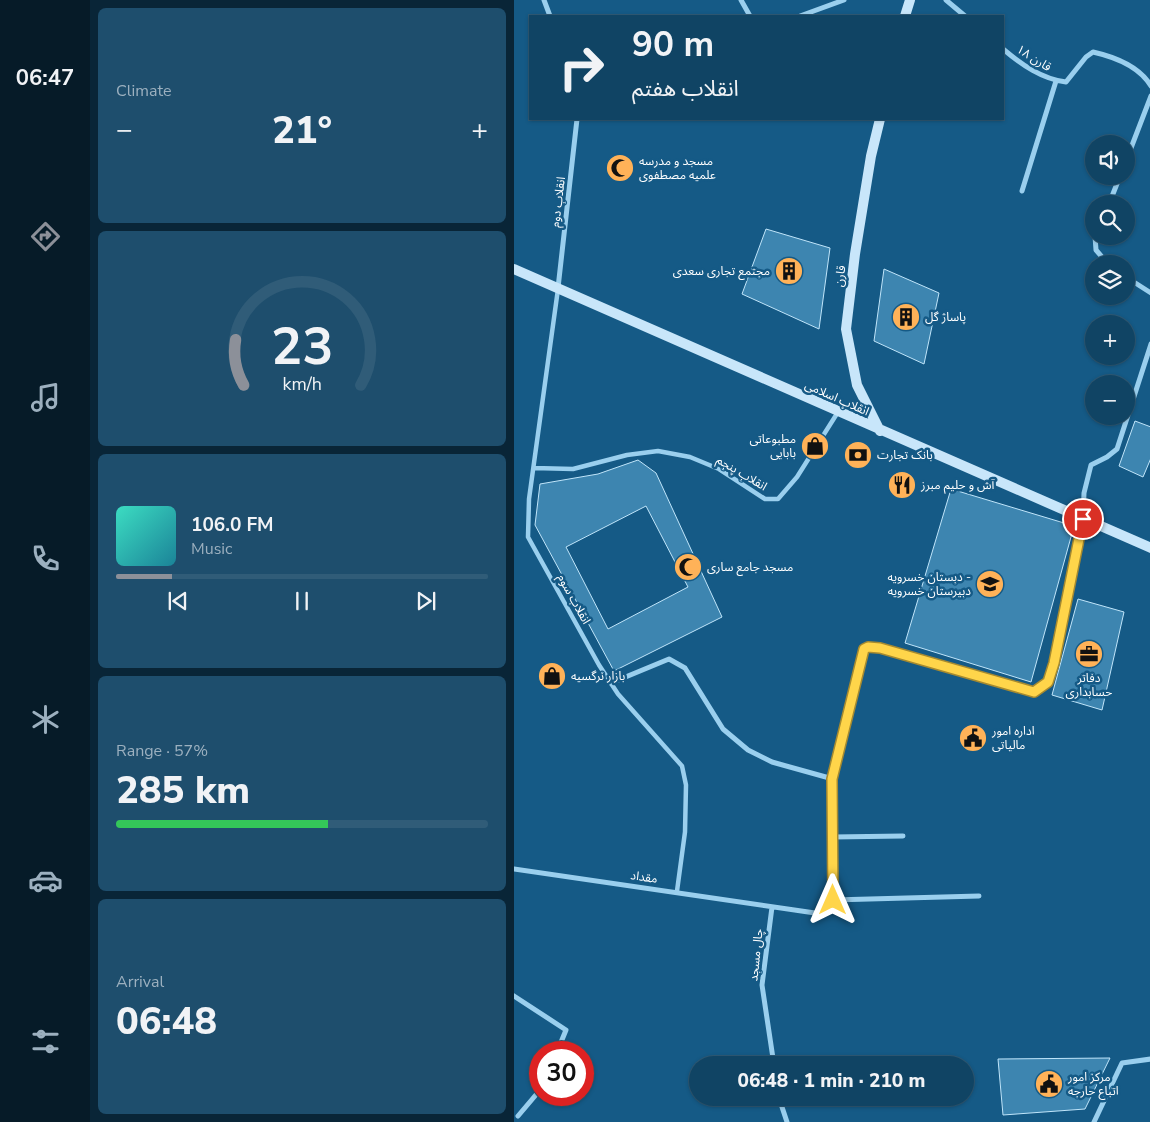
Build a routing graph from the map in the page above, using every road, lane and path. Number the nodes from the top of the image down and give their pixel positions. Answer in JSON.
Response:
{"nodes":[{"id":1,"x":544,"y":0,"type":"edge"},
{"id":2,"x":741,"y":0,"type":"edge"},
{"id":3,"x":844,"y":0,"type":"edge"},
{"id":4,"x":910,"y":0,"type":"edge"},
{"id":5,"x":946,"y":0,"type":"edge"},
{"id":6,"x":550,"y":15,"type":"edge"},
{"id":7,"x":749,"y":15,"type":"edge"},
{"id":8,"x":803,"y":15,"type":"edge"},
{"id":9,"x":906,"y":15,"type":"edge"},
{"id":10,"x":964,"y":15,"type":"edge"},
{"id":11,"x":1004,"y":50,"type":"edge"},
{"id":12,"x":1056,"y":81,"type":"junction"},
{"id":13,"x":1150,"y":86,"type":"edge"},
{"id":14,"x":1150,"y":96,"type":"edge"},
{"id":15,"x":578,"y":120,"type":"edge"},
{"id":16,"x":880,"y":120,"type":"edge"},
{"id":17,"x":1135,"y":137,"type":"edge"},
{"id":18,"x":1022,"y":191,"type":"dead end"},
{"id":19,"x":514,"y":269,"type":"edge"},
{"id":20,"x":1135,"y":283,"type":"edge"},
{"id":21,"x":558,"y":288,"type":"junction"},
{"id":22,"x":1150,"y":294,"type":"edge"},
{"id":23,"x":1150,"y":344,"type":"edge"},
{"id":24,"x":838,"y":412,"type":"junction"},
{"id":25,"x":880,"y":431,"type":"junction"},
{"id":26,"x":534,"y":468,"type":"junction"},
{"id":27,"x":1083,"y":519,"type":"junction"},
{"id":28,"x":1150,"y":548,"type":"edge"},
{"id":29,"x":611,"y":683,"type":"junction"},
{"id":30,"x":832,"y":779,"type":"junction"},
{"id":31,"x":903,"y":836,"type":"dead end"},
{"id":32,"x":833,"y":838,"type":"junction"},
{"id":33,"x":514,"y":869,"type":"edge"},
{"id":34,"x":677,"y":891,"type":"junction"},
{"id":35,"x":979,"y":896,"type":"dead end"},
{"id":36,"x":833,"y":900,"type":"junction"},
{"id":37,"x":772,"y":907,"type":"junction"},
{"id":38,"x":514,"y":996,"type":"edge"},
{"id":39,"x":562,"y":1041,"type":"edge"},
{"id":40,"x":773,"y":1056,"type":"edge"},
{"id":41,"x":1150,"y":1059,"type":"edge"},
{"id":42,"x":529,"y":1103,"type":"edge"},
{"id":43,"x":782,"y":1106,"type":"edge"},
{"id":44,"x":518,"y":1116,"type":"dead end"},
{"id":45,"x":786,"y":1122,"type":"edge"},
{"id":46,"x":1094,"y":1122,"type":"edge"}],
"edges":[{"from":1,"to":6,"type":"street"},
{"from":2,"to":7,"type":"street"},
{"from":3,"to":8,"type":"street"},
{"from":4,"to":9,"type":"main road"},
{"from":5,"to":10,"type":"street"},
{"from":11,"to":12,"type":"street","name":"قارن ۱۸"},
{"from":12,"to":13,"type":"street","name":"قارن ۱۸"},
{"from":12,"to":18,"type":"street"},
{"from":14,"to":17,"type":"street"},
{"from":15,"to":21,"type":"street","name":"انقلاب دوم"},
{"from":16,"to":25,"type":"main road","name":"قارن"},
{"from":19,"to":21,"type":"main road","name":"انقلاب اسلامی"},
{"from":20,"to":22,"type":"street"},
{"from":21,"to":24,"type":"main road","name":"انقلاب اسلامی"},
{"from":21,"to":26,"type":"street","name":"انقلاب سوم"},
{"from":23,"to":27,"type":"street"},
{"from":24,"to":25,"type":"main road","name":"انقلاب اسلامی"},
{"from":24,"to":26,"type":"street","name":"انقلاب پنجم"},
{"from":25,"to":27,"type":"main road","name":"انقلاب اسلامی"},
{"from":26,"to":29,"type":"street","name":"انقلاب سوم"},
{"from":27,"to":28,"type":"main road","name":"انقلاب اسلامی"},
{"from":27,"to":30,"type":"street"},
{"from":29,"to":30,"type":"street"},
{"from":29,"to":34,"type":"street","name":"انقلاب سوم"},
{"from":30,"to":32,"type":"street"},
{"from":31,"to":32,"type":"street"},
{"from":32,"to":36,"type":"street"},
{"from":33,"to":34,"type":"street","name":"مقداد"},
{"from":34,"to":37,"type":"street","name":"مقداد"},
{"from":35,"to":36,"type":"street"},
{"from":36,"to":37,"type":"street","name":"مقداد"},
{"from":37,"to":40,"type":"street","name":"چال مسجد"},
{"from":38,"to":39,"type":"street"},
{"from":41,"to":46,"type":"street"},
{"from":42,"to":44,"type":"street"},
{"from":43,"to":45,"type":"street"}]}
